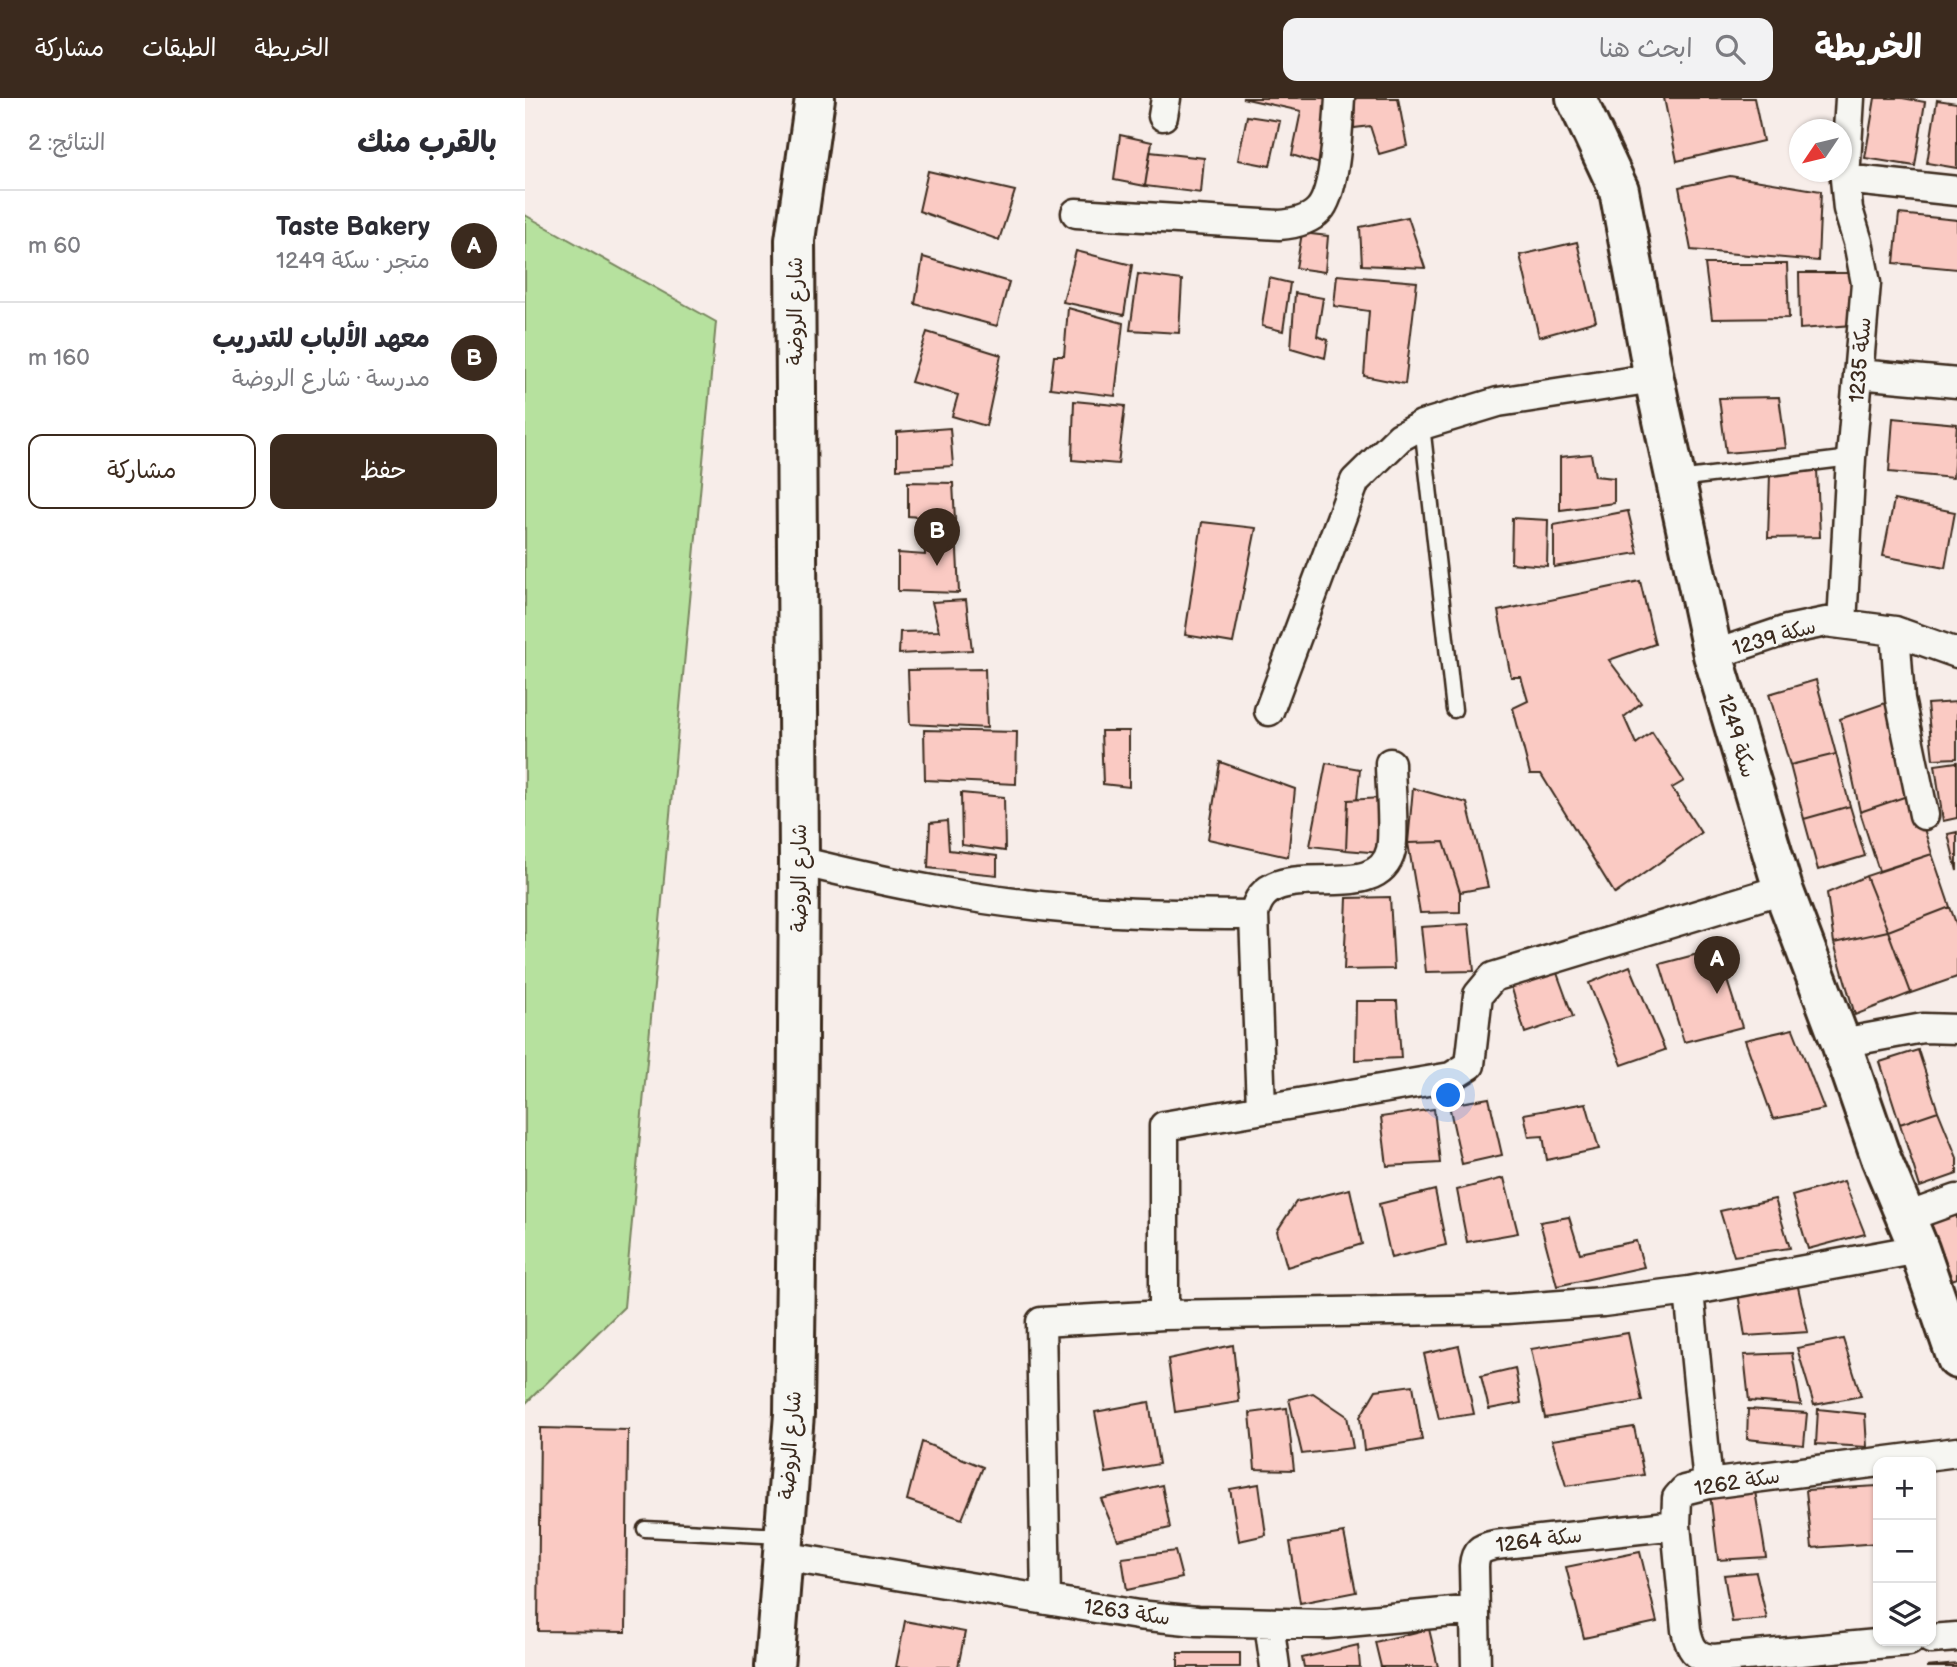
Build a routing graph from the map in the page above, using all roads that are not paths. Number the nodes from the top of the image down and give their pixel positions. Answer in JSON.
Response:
{"nodes":[{"id":1,"x":815,"y":98,"type":"edge"},
{"id":2,"x":1340,"y":98,"type":"edge"},
{"id":3,"x":1576,"y":98,"type":"edge"},
{"id":4,"x":1850,"y":98,"type":"edge"},
{"id":5,"x":1849,"y":119,"type":"edge"},
{"id":6,"x":1852,"y":180,"type":"edge"},
{"id":7,"x":1845,"y":182,"type":"edge"},
{"id":8,"x":1957,"y":191,"type":"edge"},
{"id":9,"x":1076,"y":213,"type":"dead end"},
{"id":10,"x":1859,"y":374,"type":"junction"},
{"id":11,"x":1654,"y":378,"type":"junction"},
{"id":12,"x":1957,"y":383,"type":"edge"},
{"id":13,"x":1422,"y":425,"type":"junction"},
{"id":14,"x":1851,"y":458,"type":"junction"},
{"id":15,"x":1677,"y":479,"type":"junction"},
{"id":16,"x":1842,"y":624,"type":"junction"},
{"id":17,"x":1895,"y":631,"type":"junction"},
{"id":18,"x":1957,"y":653,"type":"edge"},
{"id":19,"x":1713,"y":655,"type":"junction"},
{"id":20,"x":1269,"y":710,"type":"dead end"},
{"id":21,"x":1454,"y":710,"type":"dead end"},
{"id":22,"x":1390,"y":763,"type":"dead end"},
{"id":23,"x":1924,"y":814,"type":"dead end"},
{"id":24,"x":799,"y":861,"type":"junction"},
{"id":25,"x":1783,"y":890,"type":"junction"},
{"id":26,"x":1254,"y":915,"type":"junction"},
{"id":27,"x":1957,"y":1029,"type":"edge"},
{"id":28,"x":1841,"y":1043,"type":"junction"},
{"id":29,"x":1261,"y":1108,"type":"junction"},
{"id":30,"x":1957,"y":1199,"type":"edge"},
{"id":31,"x":1913,"y":1233,"type":"junction"},
{"id":32,"x":1689,"y":1291,"type":"junction"},
{"id":33,"x":1164,"y":1315,"type":"junction"},
{"id":34,"x":1957,"y":1359,"type":"edge"},
{"id":35,"x":1957,"y":1452,"type":"edge"},
{"id":36,"x":1708,"y":1483,"type":"junction"},
{"id":37,"x":1676,"y":1525,"type":"junction"},
{"id":38,"x":645,"y":1529,"type":"dead end"},
{"id":39,"x":783,"y":1546,"type":"junction"},
{"id":40,"x":1046,"y":1600,"type":"junction"},
{"id":41,"x":1475,"y":1610,"type":"junction"},
{"id":42,"x":1269,"y":1623,"type":"junction"},
{"id":43,"x":1957,"y":1637,"type":"edge"},
{"id":44,"x":1936,"y":1639,"type":"edge"},
{"id":45,"x":1883,"y":1646,"type":"edge"},
{"id":46,"x":1819,"y":1658,"type":"edge"},
{"id":47,"x":773,"y":1664,"type":"edge"},
{"id":48,"x":1275,"y":1667,"type":"edge"},
{"id":49,"x":1476,"y":1667,"type":"edge"}],
"edges":[{"from":1,"to":24,"type":"main road","name":"شارع الروضة"},
{"from":2,"to":9,"type":"street"},
{"from":3,"to":11,"type":"main road","name":"سكة 1249"},
{"from":4,"to":5,"type":"street","name":"سكة 1235"},
{"from":6,"to":8,"type":"street"},
{"from":7,"to":10,"type":"street","name":"سكة 1235"},
{"from":10,"to":12,"type":"street"},
{"from":10,"to":14,"type":"street","name":"سكة 1235"},
{"from":11,"to":13,"type":"street"},
{"from":11,"to":15,"type":"main road","name":"سكة 1249"},
{"from":13,"to":20,"type":"street"},
{"from":13,"to":21,"type":"lane"},
{"from":14,"to":15,"type":"lane"},
{"from":14,"to":16,"type":"street","name":"سكة 1235"},
{"from":15,"to":19,"type":"main road","name":"سكة 1249"},
{"from":16,"to":17,"type":"street","name":"سكة 1239"},
{"from":16,"to":19,"type":"street","name":"سكة 1239"},
{"from":17,"to":18,"type":"street","name":"سكة 1239"},
{"from":17,"to":23,"type":"street"},
{"from":19,"to":25,"type":"main road","name":"سكة 1249"},
{"from":22,"to":26,"type":"street"},
{"from":24,"to":26,"type":"street"},
{"from":24,"to":39,"type":"main road","name":"شارع الروضة"},
{"from":25,"to":28,"type":"main road","name":"سكة 1249"},
{"from":25,"to":29,"type":"street"},
{"from":26,"to":29,"type":"street"},
{"from":27,"to":28,"type":"street"},
{"from":28,"to":31,"type":"main road","name":"سكة 1249"},
{"from":29,"to":33,"type":"street"},
{"from":30,"to":31,"type":"street"},
{"from":31,"to":32,"type":"street"},
{"from":31,"to":34,"type":"main road","name":"سكة 1249"},
{"from":32,"to":33,"type":"street"},
{"from":32,"to":36,"type":"street"},
{"from":33,"to":40,"type":"street"},
{"from":35,"to":36,"type":"street","name":"سكة 1262"},
{"from":36,"to":37,"type":"street","name":"سكة 1262"},
{"from":37,"to":41,"type":"street","name":"سكة 1264"},
{"from":37,"to":46,"type":"street","name":"سكة 1262"},
{"from":38,"to":39,"type":"lane"},
{"from":39,"to":40,"type":"street","name":"سكة 1263"},
{"from":39,"to":47,"type":"main road","name":"شارع الروضة"},
{"from":40,"to":42,"type":"street","name":"سكة 1263"},
{"from":41,"to":42,"type":"street","name":"سكة 1263"},
{"from":41,"to":49,"type":"street","name":"سكة 1264"},
{"from":42,"to":48,"type":"street"},
{"from":43,"to":44,"type":"street"},
{"from":45,"to":46,"type":"street","name":"سكة 1262"}]}
